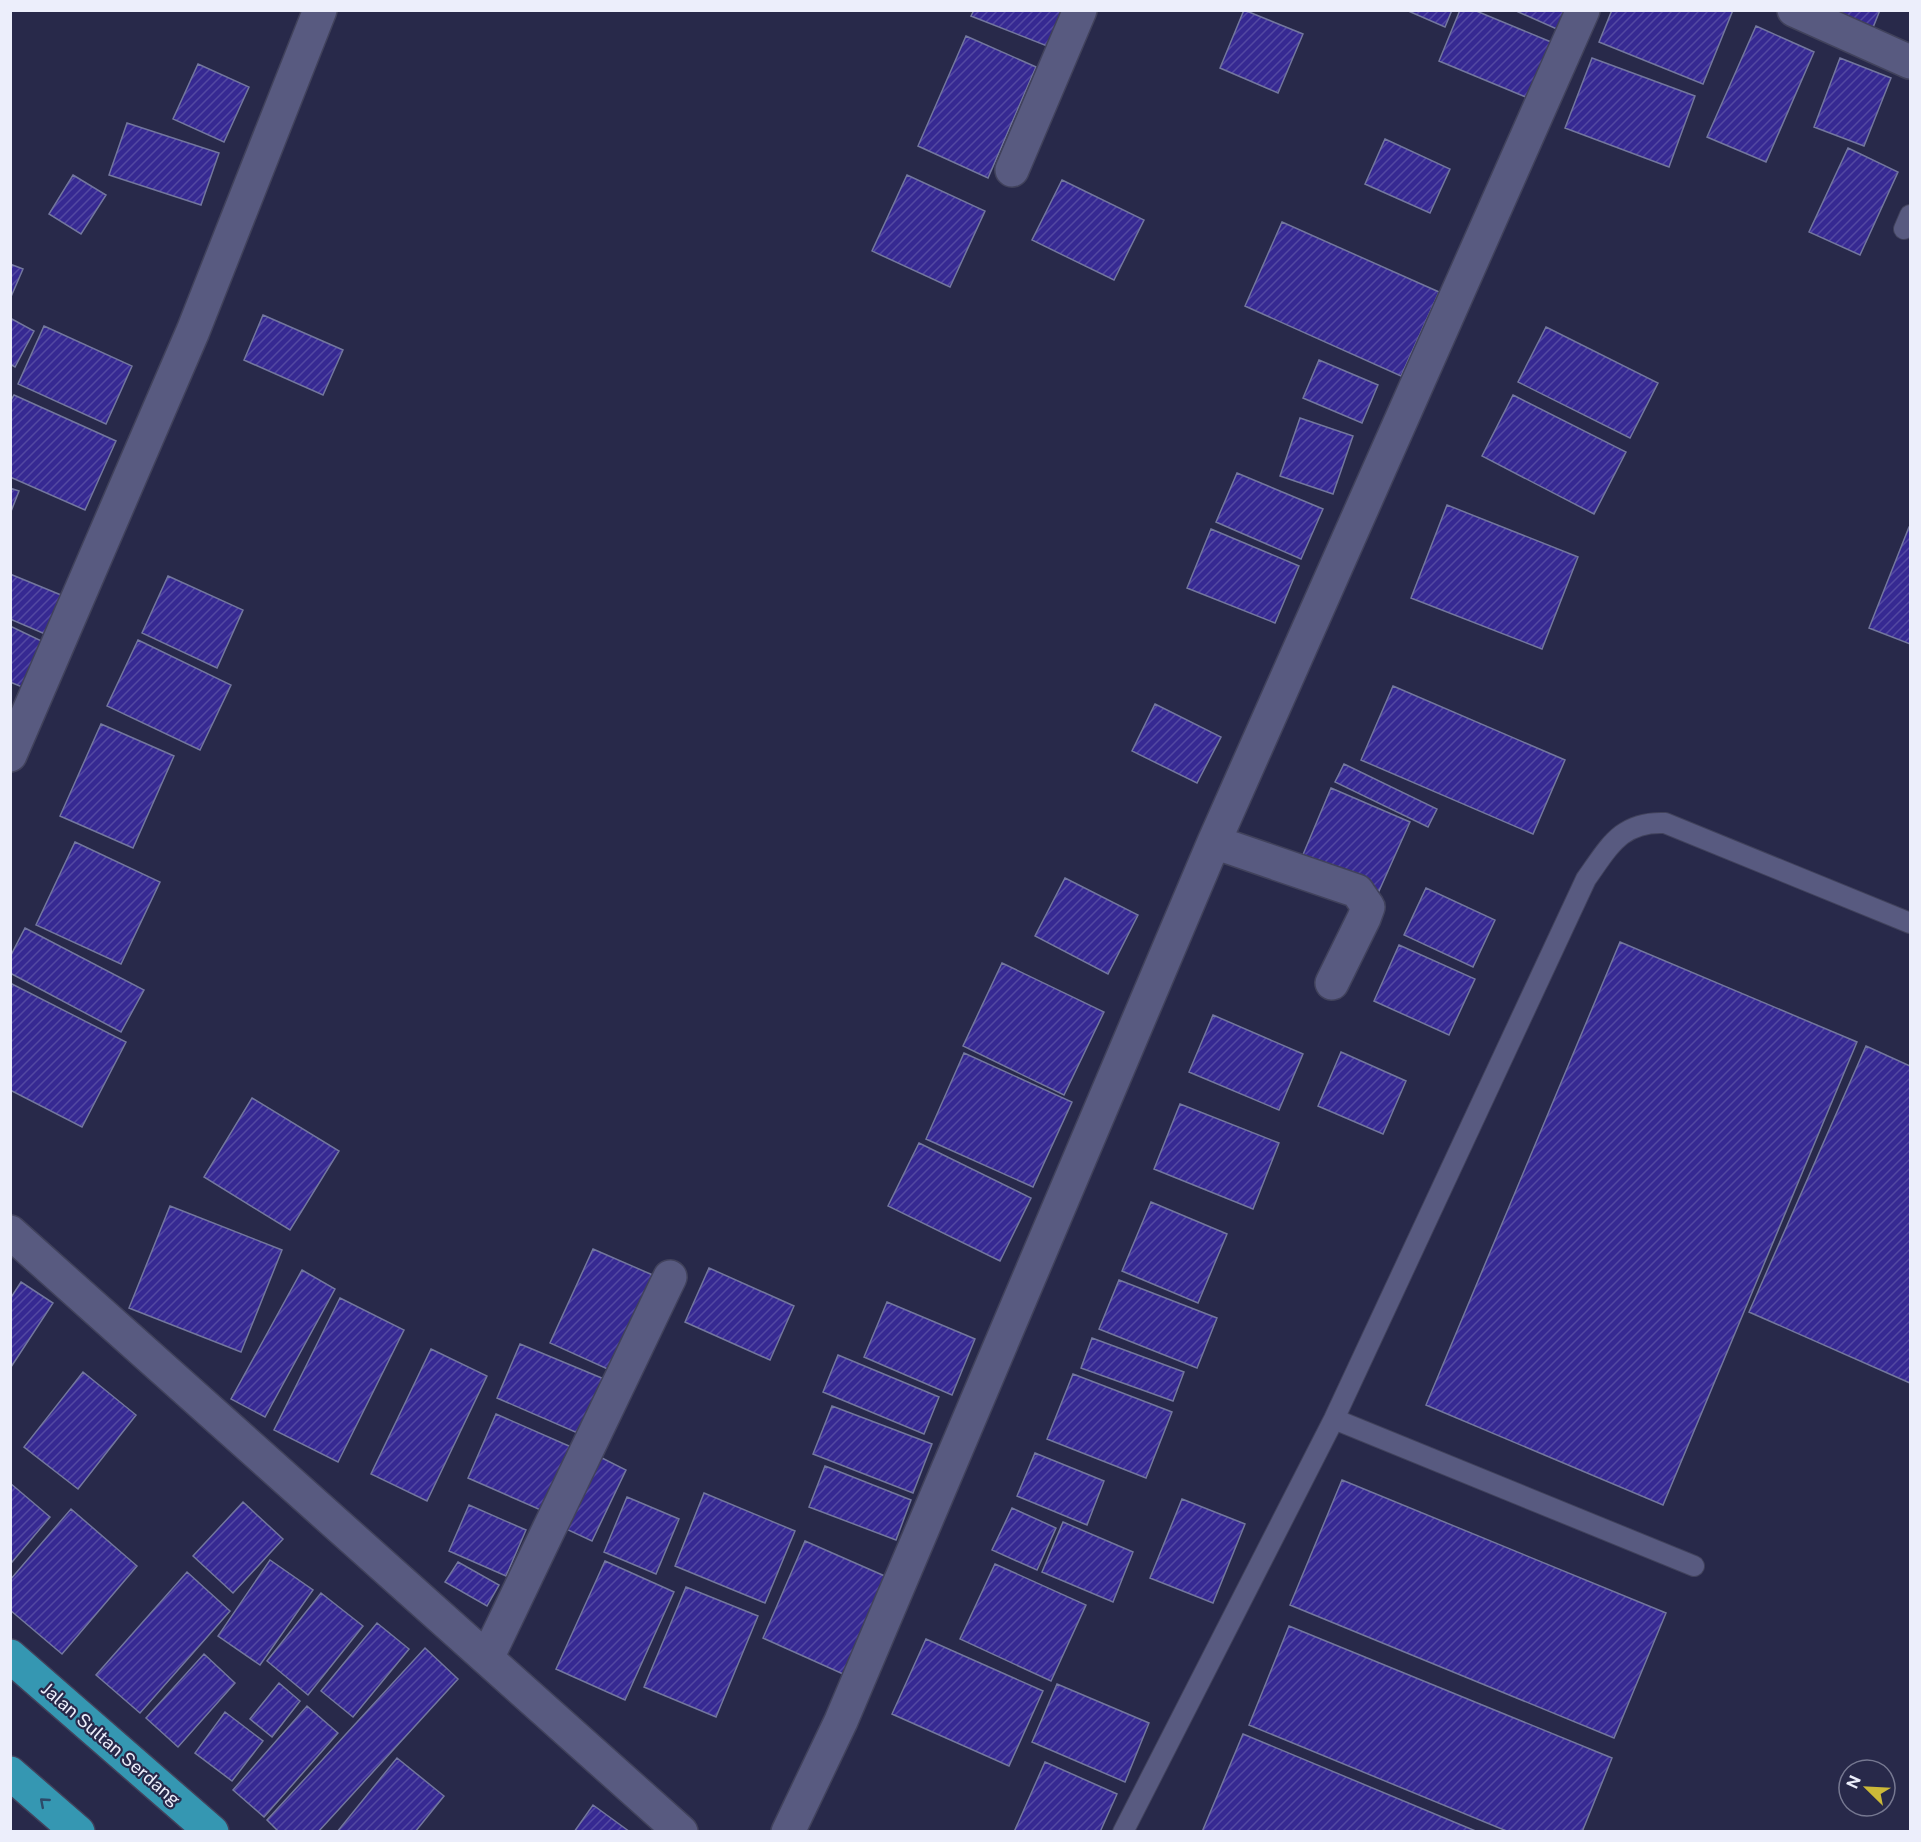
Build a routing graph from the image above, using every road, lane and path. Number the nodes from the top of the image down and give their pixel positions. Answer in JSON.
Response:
{"nodes":[{"id":1,"x":320,"y":10,"type":"edge"},
{"id":2,"x":1080,"y":10,"type":"edge"},
{"id":3,"x":1583,"y":10,"type":"edge"},
{"id":4,"x":1794,"y":10,"type":"edge"},
{"id":5,"x":1908,"y":53,"type":"edge"},
{"id":6,"x":1012,"y":170,"type":"dead end"},
{"id":7,"x":10,"y":754,"type":"edge"},
{"id":8,"x":1214,"y":842,"type":"junction"},
{"id":9,"x":1911,"y":923,"type":"edge"},
{"id":10,"x":1332,"y":983,"type":"dead end"},
{"id":11,"x":10,"y":1232,"type":"edge"},
{"id":12,"x":670,"y":1277,"type":"dead end"},
{"id":13,"x":1334,"y":1419,"type":"junction"},
{"id":14,"x":1694,"y":1566,"type":"dead end"},
{"id":15,"x":10,"y":1656,"type":"edge"},
{"id":16,"x":487,"y":1658,"type":"junction"},
{"id":17,"x":10,"y":1773,"type":"edge"},
{"id":18,"x":78,"y":1832,"type":"edge"},
{"id":19,"x":212,"y":1832,"type":"edge"},
{"id":20,"x":681,"y":1832,"type":"edge"},
{"id":21,"x":788,"y":1832,"type":"edge"},
{"id":22,"x":1123,"y":1832,"type":"edge"}],
"edges":[{"from":1,"to":7,"type":"street"},
{"from":2,"to":6,"type":"street"},
{"from":3,"to":8,"type":"street"},
{"from":4,"to":5,"type":"street"},
{"from":8,"to":10,"type":"street"},
{"from":8,"to":21,"type":"street"},
{"from":9,"to":13,"type":"lane"},
{"from":11,"to":16,"type":"street"},
{"from":12,"to":16,"type":"street"},
{"from":13,"to":14,"type":"lane"},
{"from":13,"to":22,"type":"lane"},
{"from":15,"to":19,"type":"highway","name":"Jalan Sultan Serdang"},
{"from":16,"to":20,"type":"street"},
{"from":18,"to":17,"type":"highway","one_way":true}]}
